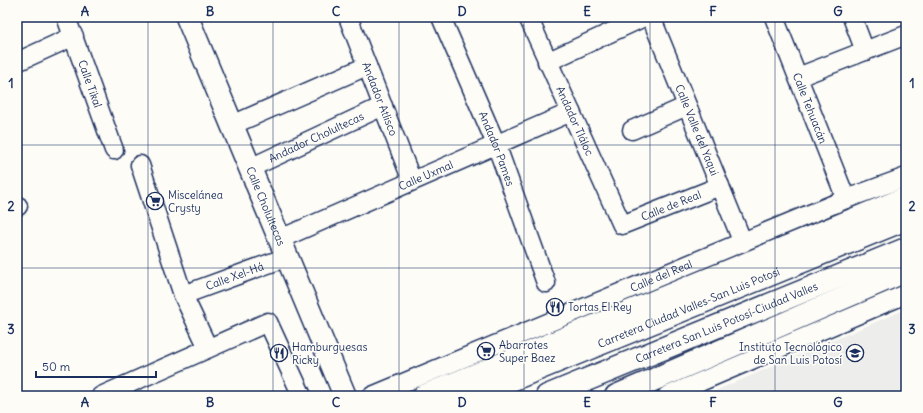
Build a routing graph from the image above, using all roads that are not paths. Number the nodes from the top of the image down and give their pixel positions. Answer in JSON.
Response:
{"nodes":[{"id":1,"x":66,"y":17,"type":"edge"},
{"id":2,"x":187,"y":17,"type":"edge"},
{"id":3,"x":348,"y":17,"type":"edge"},
{"id":4,"x":442,"y":17,"type":"edge"},
{"id":5,"x":528,"y":17,"type":"edge"},
{"id":6,"x":644,"y":17,"type":"edge"},
{"id":7,"x":651,"y":17,"type":"edge"},
{"id":8,"x":774,"y":17,"type":"edge"},
{"id":9,"x":852,"y":17,"type":"edge"},
{"id":10,"x":906,"y":35,"type":"edge"},
{"id":11,"x":74,"y":36,"type":"junction"},
{"id":12,"x":865,"y":51,"type":"junction"},
{"id":13,"x":17,"y":62,"type":"edge"},
{"id":14,"x":547,"y":62,"type":"junction"},
{"id":15,"x":367,"y":66,"type":"junction"},
{"id":16,"x":798,"y":77,"type":"junction"},
{"id":17,"x":383,"y":106,"type":"junction"},
{"id":18,"x":687,"y":106,"type":"junction"},
{"id":19,"x":571,"y":112,"type":"junction"},
{"id":20,"x":232,"y":125,"type":"junction"},
{"id":21,"x":632,"y":130,"type":"dead end"},
{"id":22,"x":496,"y":144,"type":"junction"},
{"id":23,"x":114,"y":150,"type":"dead end"},
{"id":24,"x":140,"y":165,"type":"dead end"},
{"id":25,"x":250,"y":168,"type":"junction"},
{"id":26,"x":906,"y":177,"type":"edge"},
{"id":27,"x":412,"y":181,"type":"junction"},
{"id":28,"x":720,"y":186,"type":"junction"},
{"id":29,"x":906,"y":198,"type":"edge"},
{"id":30,"x":846,"y":200,"type":"junction"},
{"id":31,"x":906,"y":219,"type":"edge"},
{"id":32,"x":622,"y":225,"type":"joint"},
{"id":33,"x":743,"y":243,"type":"junction"},
{"id":34,"x":283,"y":248,"type":"junction"},
{"id":35,"x":906,"y":249,"type":"edge"},
{"id":36,"x":906,"y":271,"type":"edge"},
{"id":37,"x":546,"y":283,"type":"dead end"},
{"id":38,"x":906,"y":294,"type":"edge"},
{"id":39,"x":183,"y":296,"type":"junction"},
{"id":40,"x":208,"y":348,"type":"junction"},
{"id":41,"x":737,"y":355,"type":"junction"},
{"id":42,"x":463,"y":391,"type":"edge"},
{"id":43,"x":101,"y":396,"type":"edge"},
{"id":44,"x":302,"y":396,"type":"edge"},
{"id":45,"x":345,"y":396,"type":"edge"},
{"id":46,"x":372,"y":396,"type":"edge"},
{"id":47,"x":424,"y":396,"type":"edge"},
{"id":48,"x":547,"y":396,"type":"edge"},
{"id":49,"x":616,"y":396,"type":"edge"},
{"id":50,"x":667,"y":396,"type":"edge"}],
"edges":[{"from":1,"to":11,"type":"street","name":"Calle Tikal"},
{"from":2,"to":20,"type":"main road","name":"Calle Cholultecas"},
{"from":3,"to":15,"type":"street","name":"Andador Atlisco"},
{"from":4,"to":22,"type":"street","name":"Andador Pames"},
{"from":5,"to":14,"type":"street","name":"Andador Tláloc"},
{"from":6,"to":14,"type":"street"},
{"from":7,"to":18,"type":"street","name":"Calle Valle del Yaqui"},
{"from":8,"to":16,"type":"street","name":"Calle Tehuacán"},
{"from":9,"to":12,"type":"street"},
{"from":10,"to":12,"type":"street"},
{"from":11,"to":13,"type":"street"},
{"from":11,"to":23,"type":"street","name":"Calle Tikal"},
{"from":12,"to":16,"type":"street"},
{"from":14,"to":19,"type":"street","name":"Andador Tláloc"},
{"from":15,"to":17,"type":"street","name":"Andador Atlisco"},
{"from":15,"to":20,"type":"street"},
{"from":16,"to":30,"type":"street","name":"Calle Tehuacán"},
{"from":17,"to":25,"type":"street","name":"Andador Cholultecas"},
{"from":17,"to":27,"type":"street","name":"Andador Atlisco"},
{"from":18,"to":21,"type":"street"},
{"from":18,"to":28,"type":"street","name":"Calle Valle del Yaqui"},
{"from":19,"to":22,"type":"street","name":"Calle Uxmal"},
{"from":19,"to":32,"type":"street","name":"Andador Tláloc"},
{"from":20,"to":25,"type":"main road","name":"Calle Cholultecas"},
{"from":22,"to":27,"type":"street","name":"Calle Uxmal"},
{"from":22,"to":37,"type":"street","name":"Andador Pames"},
{"from":24,"to":39,"type":"street"},
{"from":25,"to":34,"type":"main road","name":"Calle Cholultecas"},
{"from":26,"to":30,"type":"street","name":"Calle del Real"},
{"from":27,"to":34,"type":"street","name":"Calle Uxmal"},
{"from":28,"to":32,"type":"street","name":"Calle de Real"},
{"from":28,"to":33,"type":"street","name":"Calle Valle del Yaqui"},
{"from":29,"to":42,"type":"main road"},
{"from":30,"to":33,"type":"street","name":"Calle del Real"},
{"from":31,"to":42,"type":"main road","name":"Carretera Ciudad Valles-San Luis Potosí"},
{"from":33,"to":46,"type":"street","name":"Calle del Real"},
{"from":34,"to":39,"type":"street","name":"Calle Xel-Há"},
{"from":34,"to":45,"type":"main road","name":"Calle Cholultecas"},
{"from":35,"to":48,"type":"main road","name":"Carretera San Luis Potosí-Ciudad Valles"},
{"from":36,"to":41,"type":"main road"},
{"from":38,"to":41,"type":"street"},
{"from":39,"to":40,"type":"street"},
{"from":40,"to":43,"type":"street"},
{"from":40,"to":44,"type":"street"},
{"from":41,"to":49,"type":"main road"},
{"from":41,"to":50,"type":"street"},
{"from":42,"to":47,"type":"main road"}]}
